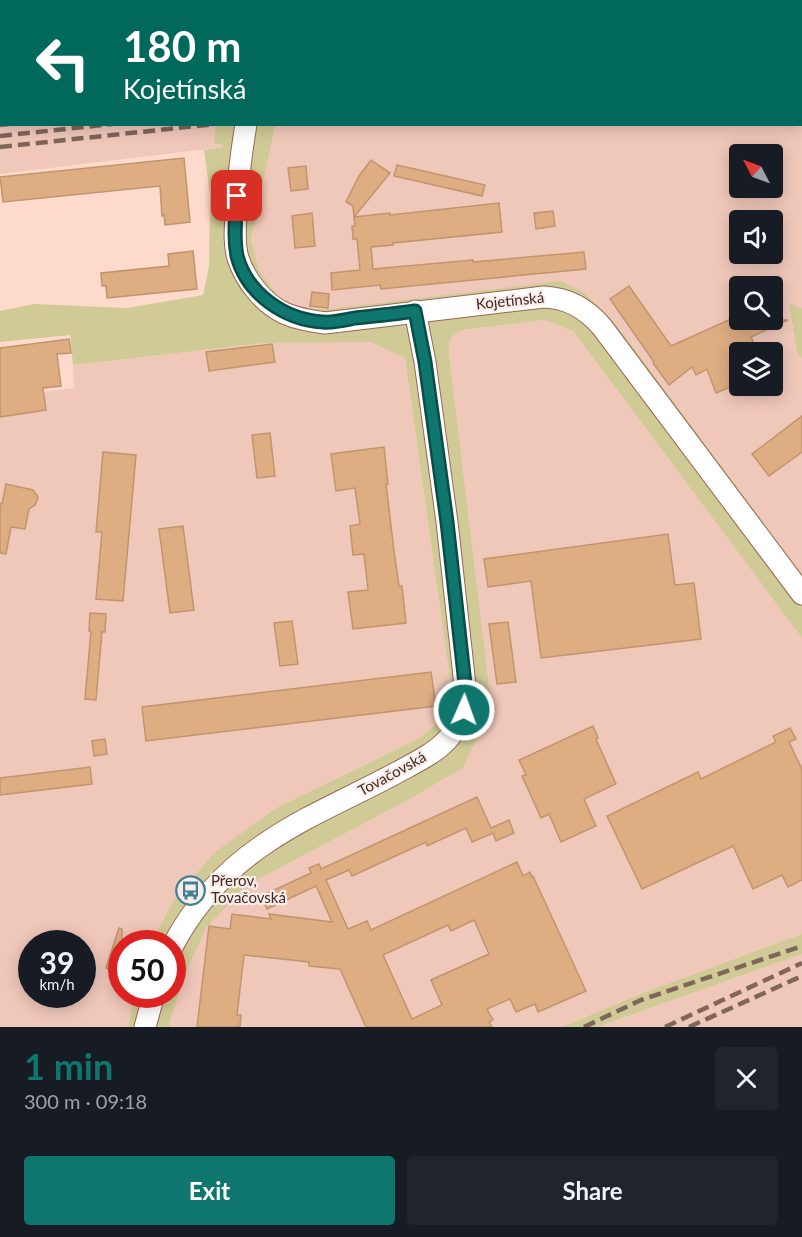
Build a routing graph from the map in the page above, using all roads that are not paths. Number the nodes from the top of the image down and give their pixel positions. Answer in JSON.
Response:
{"nodes":[{"id":1,"x":246,"y":126,"type":"edge"},
{"id":2,"x":415,"y":311,"type":"junction"},
{"id":3,"x":802,"y":594,"type":"edge"},
{"id":4,"x":182,"y":930,"type":"edge"},
{"id":5,"x":151,"y":1008,"type":"edge"},
{"id":6,"x":146,"y":1027,"type":"edge"}],
"edges":[{"from":1,"to":2,"type":"main road","name":"Kojetínská"},
{"from":2,"to":3,"type":"main road","name":"Kojetínská"},
{"from":2,"to":4,"type":"main road","name":"Tovačovská"},
{"from":5,"to":6,"type":"main road"}]}
